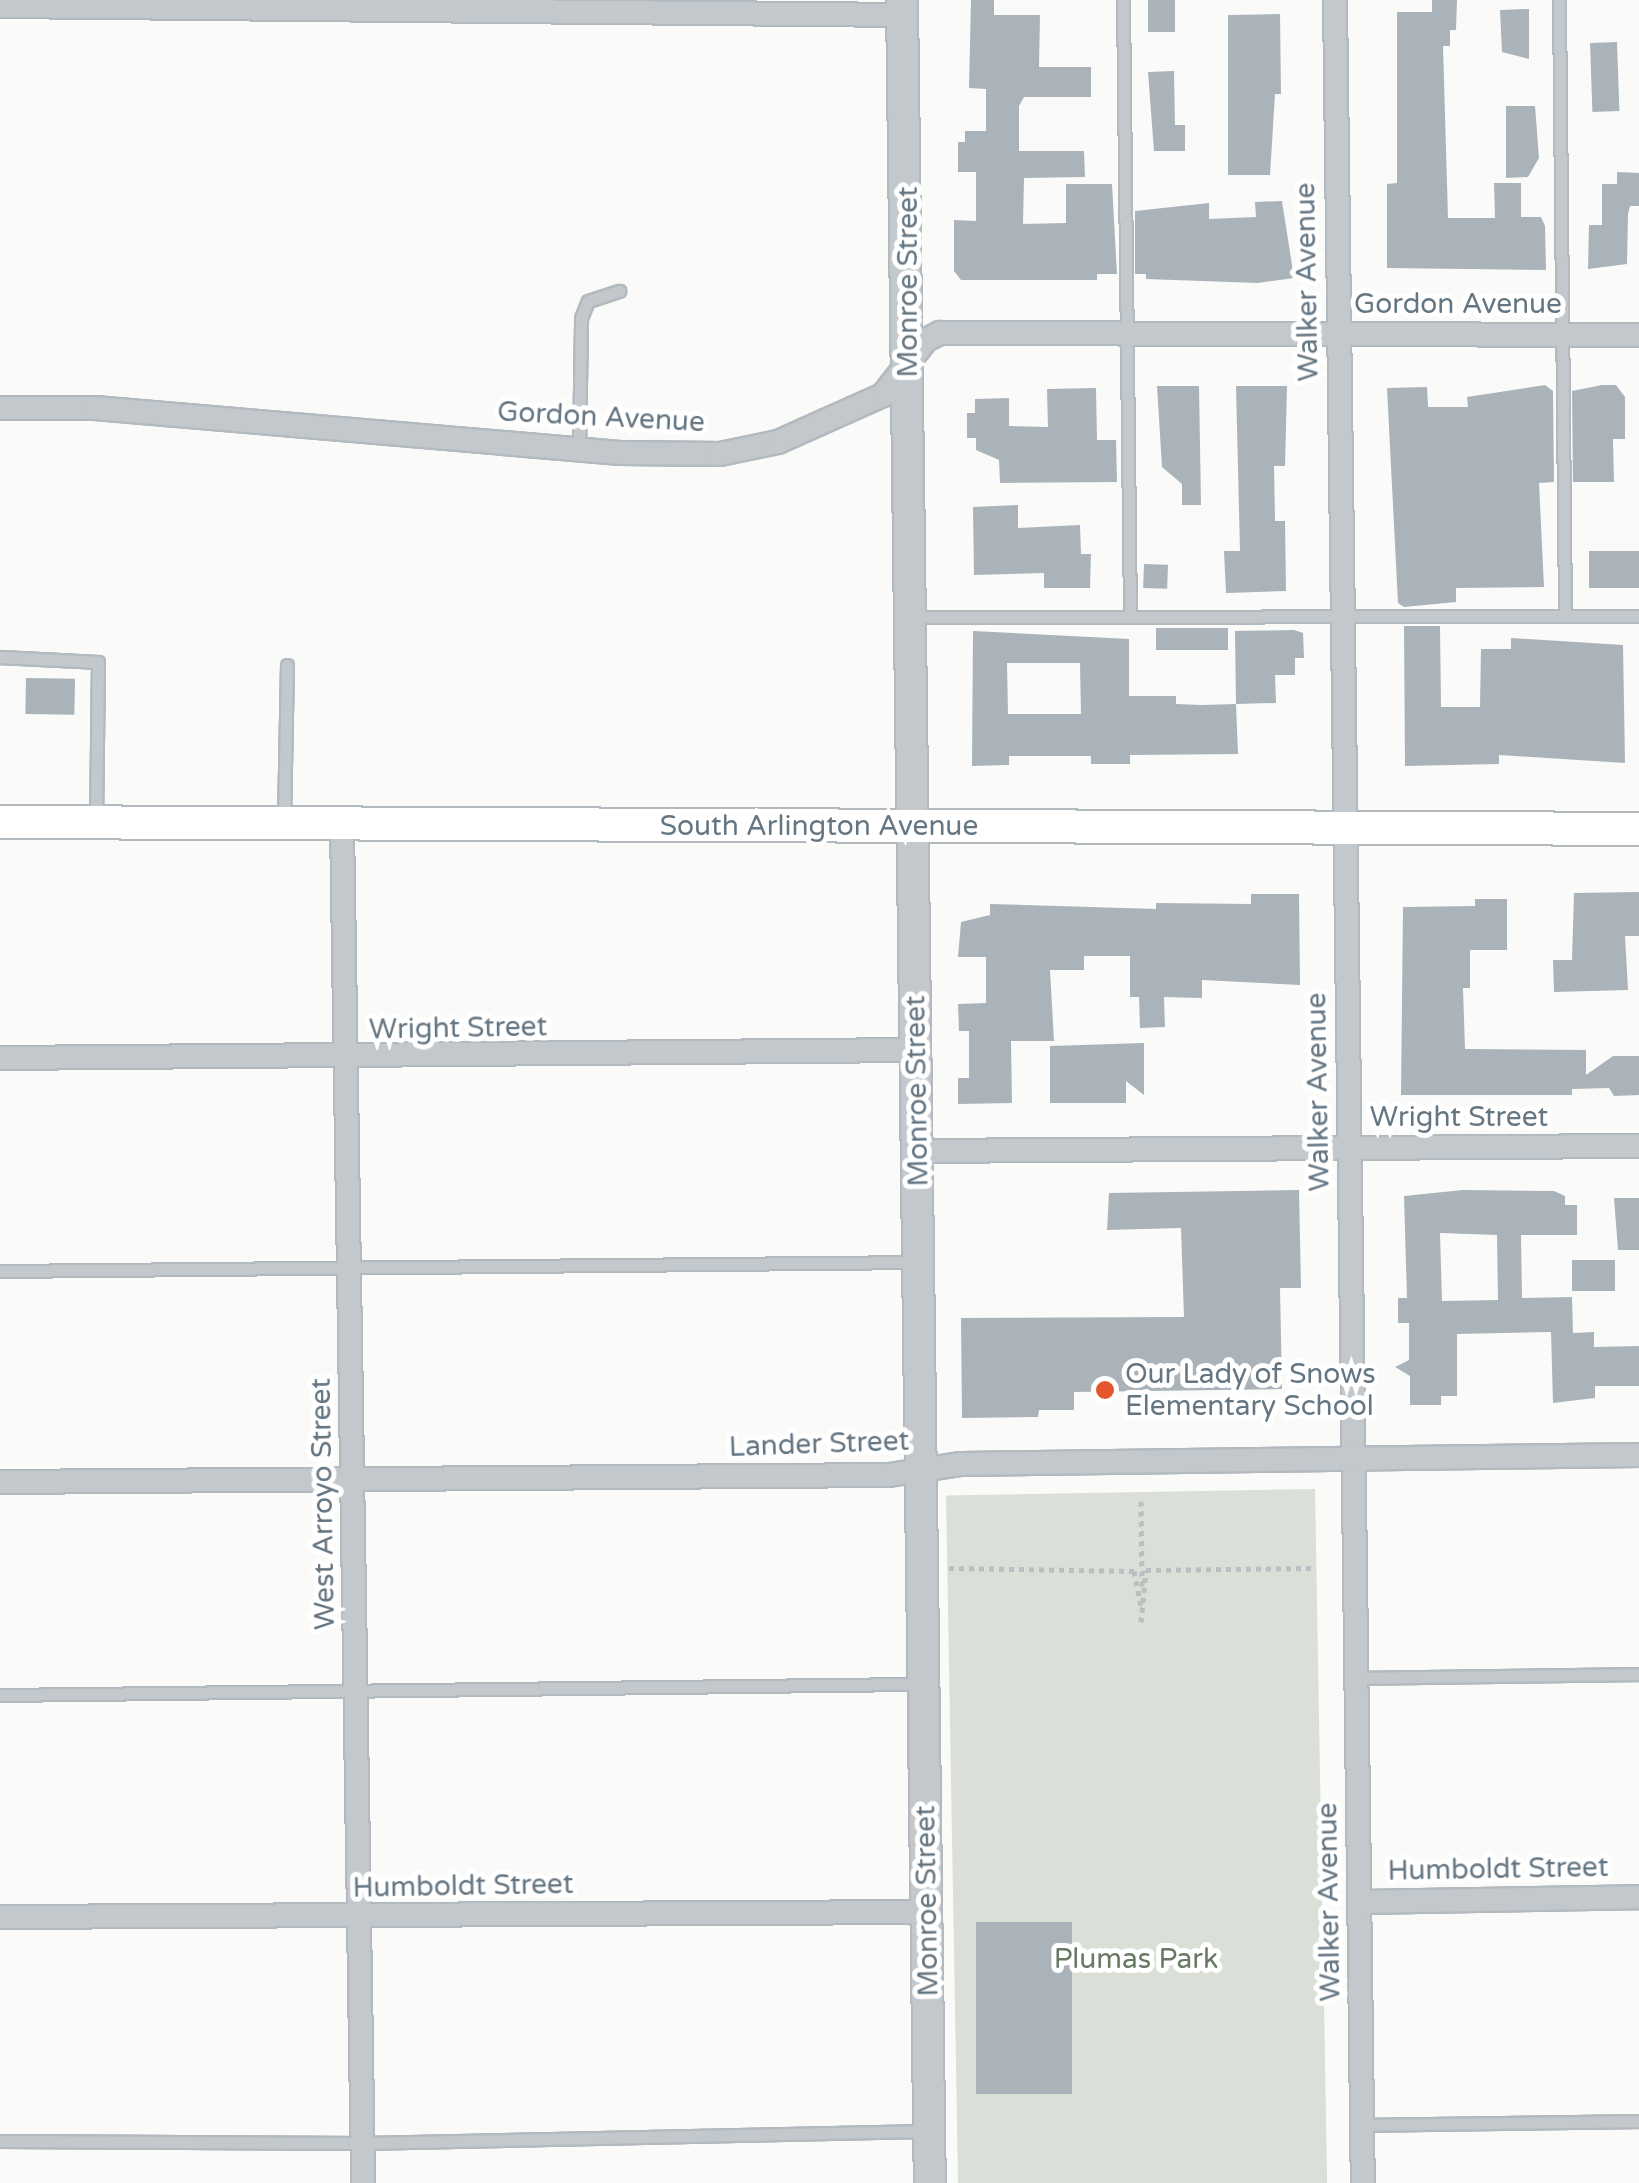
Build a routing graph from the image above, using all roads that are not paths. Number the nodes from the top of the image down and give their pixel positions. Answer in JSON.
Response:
{"nodes":[{"id":1,"x":1123,"y":0,"type":"edge"},
{"id":2,"x":1335,"y":0,"type":"edge"},
{"id":3,"x":1559,"y":0,"type":"edge"},
{"id":4,"x":129,"y":4,"type":"edge"},
{"id":5,"x":0,"y":6,"type":"edge"},
{"id":6,"x":902,"y":8,"type":"edge"},
{"id":7,"x":619,"y":291,"type":"dead end"},
{"id":8,"x":1129,"y":334,"type":"junction"},
{"id":9,"x":1337,"y":334,"type":"junction"},
{"id":10,"x":1565,"y":335,"type":"junction"},
{"id":11,"x":1639,"y":335,"type":"edge"},
{"id":12,"x":908,"y":369,"type":"junction"},
{"id":13,"x":0,"y":408,"type":"edge"},
{"id":14,"x":579,"y":450,"type":"junction"},
{"id":15,"x":1343,"y":616,"type":"junction"},
{"id":16,"x":1566,"y":616,"type":"junction"},
{"id":17,"x":1639,"y":616,"type":"edge"},
{"id":18,"x":1130,"y":617,"type":"junction"},
{"id":19,"x":911,"y":618,"type":"junction"},
{"id":20,"x":0,"y":657,"type":"edge"},
{"id":21,"x":287,"y":664,"type":"dead end"},
{"id":22,"x":0,"y":822,"type":"edge"},
{"id":23,"x":96,"y":822,"type":"junction"},
{"id":24,"x":284,"y":824,"type":"junction"},
{"id":25,"x":342,"y":824,"type":"junction"},
{"id":26,"x":913,"y":827,"type":"junction"},
{"id":27,"x":1345,"y":828,"type":"junction"},
{"id":28,"x":1639,"y":829,"type":"edge"},
{"id":29,"x":917,"y":1050,"type":"junction"},
{"id":30,"x":0,"y":1058,"type":"edge"},
{"id":31,"x":346,"y":1060,"type":"junction"},
{"id":32,"x":1639,"y":1146,"type":"edge"},
{"id":33,"x":1348,"y":1148,"type":"junction"},
{"id":34,"x":918,"y":1151,"type":"junction"},
{"id":35,"x":920,"y":1262,"type":"junction"},
{"id":36,"x":349,"y":1270,"type":"junction"},
{"id":37,"x":0,"y":1271,"type":"edge"},
{"id":38,"x":1639,"y":1454,"type":"edge"},
{"id":39,"x":1352,"y":1458,"type":"junction"},
{"id":40,"x":922,"y":1470,"type":"junction"},
{"id":41,"x":0,"y":1482,"type":"edge"},
{"id":42,"x":353,"y":1482,"type":"junction"},
{"id":43,"x":1639,"y":1674,"type":"edge"},
{"id":44,"x":1356,"y":1678,"type":"junction"},
{"id":45,"x":924,"y":1684,"type":"junction"},
{"id":46,"x":355,"y":1694,"type":"junction"},
{"id":47,"x":0,"y":1695,"type":"edge"},
{"id":48,"x":1639,"y":1897,"type":"edge"},
{"id":49,"x":1358,"y":1902,"type":"junction"},
{"id":50,"x":927,"y":1912,"type":"junction"},
{"id":51,"x":0,"y":1917,"type":"edge"},
{"id":52,"x":358,"y":1917,"type":"junction"},
{"id":53,"x":1639,"y":2121,"type":"edge"},
{"id":54,"x":1362,"y":2125,"type":"junction"},
{"id":55,"x":930,"y":2130,"type":"junction"},
{"id":56,"x":0,"y":2142,"type":"edge"},
{"id":57,"x":362,"y":2143,"type":"junction"},
{"id":58,"x":363,"y":2183,"type":"edge"},
{"id":59,"x":930,"y":2183,"type":"edge"},
{"id":60,"x":1363,"y":2183,"type":"edge"}],
"edges":[{"from":1,"to":8,"type":"lane"},
{"from":2,"to":9,"type":"street","name":"Walker Avenue"},
{"from":3,"to":10,"type":"lane"},
{"from":4,"to":5,"type":"street"},
{"from":4,"to":6,"type":"street"},
{"from":6,"to":12,"type":"street","name":"Monroe Street"},
{"from":7,"to":14,"type":"lane"},
{"from":8,"to":9,"type":"street","name":"Gordon Avenue"},
{"from":8,"to":12,"type":"street","name":"Gordon Avenue"},
{"from":8,"to":18,"type":"lane"},
{"from":9,"to":10,"type":"street","name":"Gordon Avenue"},
{"from":9,"to":15,"type":"street","name":"Walker Avenue"},
{"from":10,"to":11,"type":"street","name":"Gordon Avenue"},
{"from":10,"to":16,"type":"lane"},
{"from":12,"to":14,"type":"street","name":"Gordon Avenue"},
{"from":12,"to":19,"type":"street","name":"Monroe Street"},
{"from":13,"to":14,"type":"street","name":"Gordon Avenue"},
{"from":15,"to":16,"type":"lane"},
{"from":15,"to":18,"type":"lane"},
{"from":15,"to":27,"type":"street","name":"Walker Avenue"},
{"from":16,"to":17,"type":"lane"},
{"from":18,"to":19,"type":"lane"},
{"from":19,"to":26,"type":"street","name":"Monroe Street"},
{"from":20,"to":23,"type":"lane"},
{"from":21,"to":24,"type":"lane"},
{"from":22,"to":23,"type":"main road","name":"South Arlington Avenue"},
{"from":23,"to":24,"type":"main road","name":"South Arlington Avenue"},
{"from":24,"to":25,"type":"main road","name":"South Arlington Avenue"},
{"from":25,"to":26,"type":"main road","name":"South Arlington Avenue"},
{"from":25,"to":31,"type":"street","name":"West Arroyo Street"},
{"from":26,"to":27,"type":"main road","name":"South Arlington Avenue"},
{"from":26,"to":29,"type":"street","name":"Monroe Street"},
{"from":27,"to":28,"type":"main road","name":"South Arlington Avenue"},
{"from":27,"to":33,"type":"street","name":"Walker Avenue"},
{"from":29,"to":31,"type":"street","name":"Wright Street"},
{"from":29,"to":34,"type":"street","name":"Monroe Street"},
{"from":30,"to":31,"type":"street","name":"Wright Street"},
{"from":31,"to":36,"type":"street","name":"West Arroyo Street"},
{"from":32,"to":33,"type":"street","name":"Wright Street"},
{"from":33,"to":34,"type":"street","name":"Wright Street"},
{"from":33,"to":39,"type":"street","name":"Walker Avenue"},
{"from":34,"to":35,"type":"street","name":"Monroe Street"},
{"from":35,"to":36,"type":"lane"},
{"from":35,"to":40,"type":"street","name":"Monroe Street"},
{"from":36,"to":37,"type":"lane"},
{"from":36,"to":42,"type":"street","name":"West Arroyo Street"},
{"from":38,"to":39,"type":"street","name":"Lander Street"},
{"from":39,"to":40,"type":"street","name":"Lander Street"},
{"from":39,"to":44,"type":"street","name":"Walker Avenue"},
{"from":40,"to":42,"type":"street","name":"Lander Street"},
{"from":40,"to":45,"type":"street","name":"Monroe Street"},
{"from":41,"to":42,"type":"street","name":"Lander Street"},
{"from":42,"to":46,"type":"street","name":"West Arroyo Street"},
{"from":43,"to":44,"type":"lane"},
{"from":44,"to":49,"type":"street","name":"Walker Avenue"},
{"from":45,"to":46,"type":"lane"},
{"from":45,"to":50,"type":"street","name":"Monroe Street"},
{"from":46,"to":47,"type":"lane"},
{"from":46,"to":52,"type":"street","name":"West Arroyo Street"},
{"from":48,"to":49,"type":"street","name":"Humboldt Street"},
{"from":49,"to":54,"type":"street","name":"Walker Avenue"},
{"from":50,"to":52,"type":"street","name":"Humboldt Street"},
{"from":50,"to":55,"type":"street","name":"Monroe Street"},
{"from":51,"to":52,"type":"street","name":"Humboldt Street"},
{"from":52,"to":57,"type":"street","name":"West Arroyo Street"},
{"from":53,"to":54,"type":"lane"},
{"from":54,"to":60,"type":"street","name":"Walker Avenue"},
{"from":55,"to":57,"type":"lane"},
{"from":55,"to":59,"type":"street","name":"Monroe Street"},
{"from":56,"to":57,"type":"lane"},
{"from":57,"to":58,"type":"street","name":"West Arroyo Street"}]}
